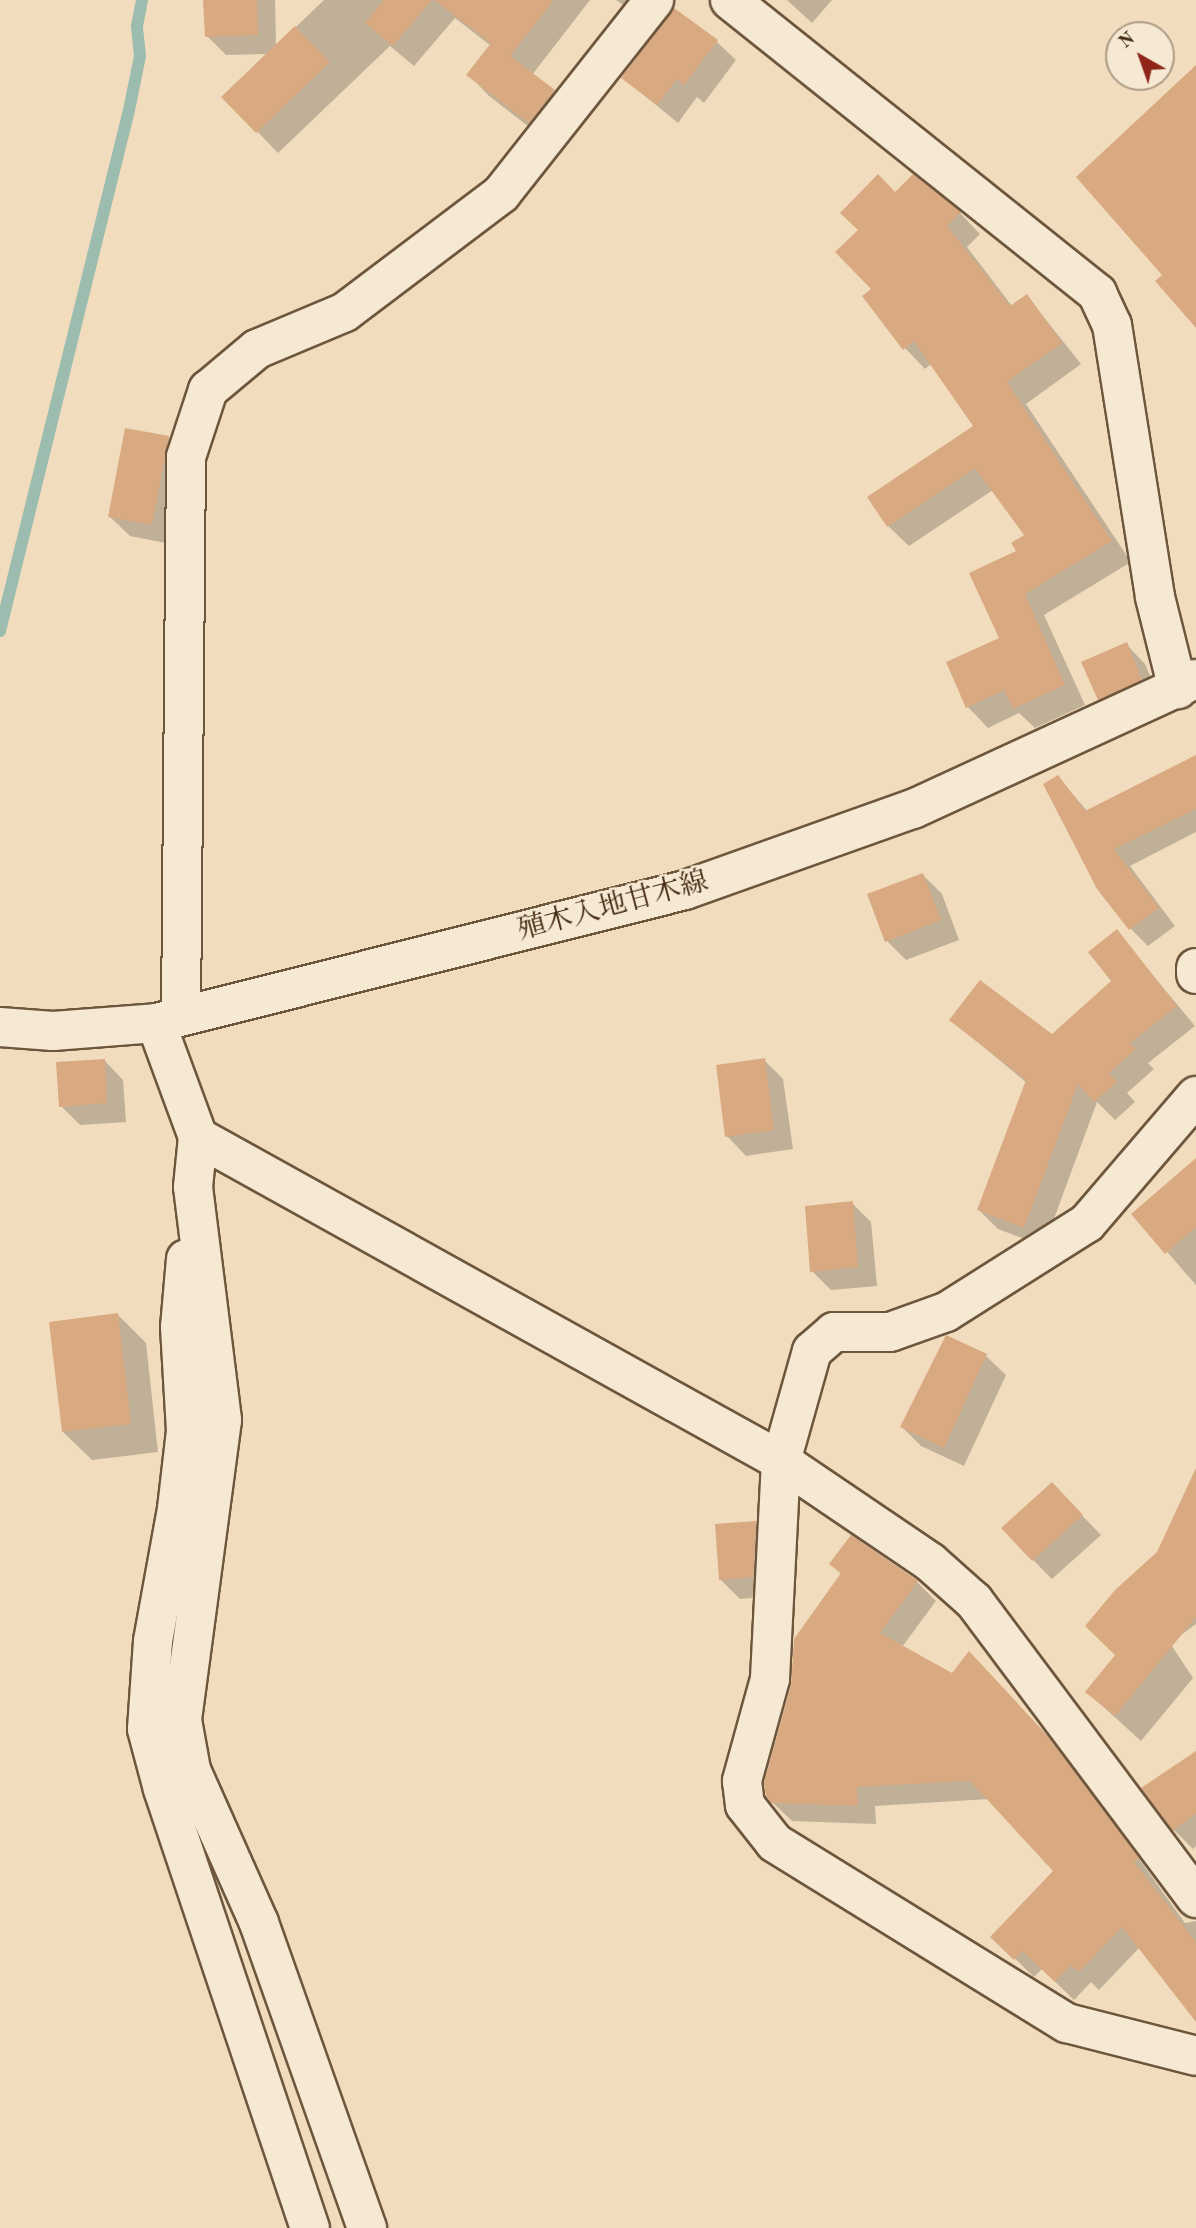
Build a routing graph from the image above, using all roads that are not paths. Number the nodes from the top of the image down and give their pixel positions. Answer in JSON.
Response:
{"nodes":[{"id":1,"x":654,"y":0,"type":"edge"},
{"id":2,"x":730,"y":0,"type":"edge"},
{"id":3,"x":1187,"y":684,"type":"edge"},
{"id":4,"x":168,"y":1020,"type":"junction"},
{"id":5,"x":0,"y":1027,"type":"edge"},
{"id":6,"x":1196,"y":1096,"type":"edge"},
{"id":7,"x":198,"y":1138,"type":"junction"},
{"id":8,"x":193,"y":1187,"type":"junction"},
{"id":9,"x":781,"y":1461,"type":"junction"},
{"id":10,"x":1196,"y":1898,"type":"edge"},
{"id":11,"x":1196,"y":2056,"type":"edge"},
{"id":12,"x":310,"y":2228,"type":"edge"},
{"id":13,"x":368,"y":2228,"type":"edge"}],
"edges":[{"from":1,"to":4,"type":"street"},
{"from":2,"to":3,"type":"street"},
{"from":3,"to":4,"type":"street","name":"殖木入地甘木線"},
{"from":4,"to":5,"type":"street","name":"殖木入地甘木線"},
{"from":4,"to":7,"type":"street"},
{"from":6,"to":9,"type":"street"},
{"from":7,"to":8,"type":"street"},
{"from":7,"to":9,"type":"street"},
{"from":8,"to":12,"type":"street"},
{"from":8,"to":13,"type":"street"},
{"from":9,"to":10,"type":"street"},
{"from":9,"to":11,"type":"street"}]}
